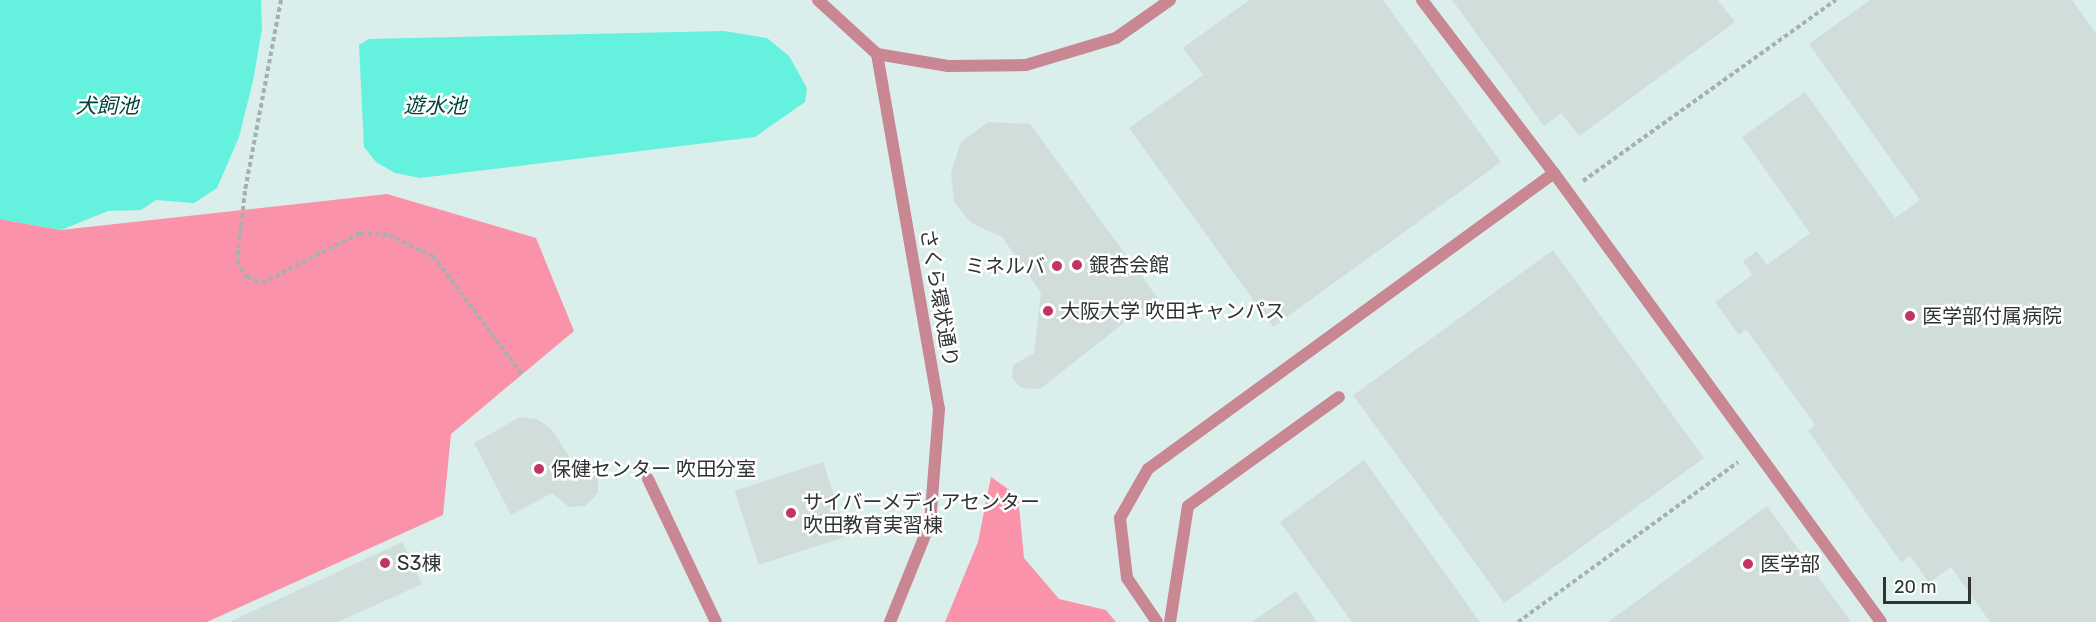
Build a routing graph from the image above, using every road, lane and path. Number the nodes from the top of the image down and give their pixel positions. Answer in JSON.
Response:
{"nodes":[{"id":1,"x":281,"y":0,"type":"edge"},
{"id":2,"x":818,"y":0,"type":"edge"},
{"id":3,"x":1170,"y":0,"type":"edge"},
{"id":4,"x":1422,"y":0,"type":"edge"},
{"id":5,"x":1836,"y":0,"type":"edge"},
{"id":6,"x":877,"y":54,"type":"junction"},
{"id":7,"x":1554,"y":173,"type":"junction"},
{"id":8,"x":1568,"y":192,"type":"junction"},
{"id":9,"x":522,"y":374,"type":"dead end"},
{"id":10,"x":1339,"y":397,"type":"dead end"},
{"id":11,"x":1755,"y":449,"type":"junction"},
{"id":12,"x":648,"y":479,"type":"dead end"},
{"id":13,"x":716,"y":622,"type":"edge"},
{"id":14,"x":890,"y":622,"type":"edge"},
{"id":15,"x":1157,"y":622,"type":"edge"},
{"id":16,"x":1170,"y":622,"type":"edge"},
{"id":17,"x":1518,"y":622,"type":"edge"},
{"id":18,"x":1881,"y":622,"type":"edge"}],
"edges":[{"from":1,"to":9,"type":"path"},
{"from":2,"to":6,"type":"lane"},
{"from":3,"to":6,"type":"lane"},
{"from":4,"to":7,"type":"lane"},
{"from":5,"to":8,"type":"path"},
{"from":6,"to":14,"type":"lane","name":"さくら環状通り"},
{"from":7,"to":8,"type":"lane"},
{"from":7,"to":15,"type":"lane"},
{"from":8,"to":11,"type":"lane"},
{"from":10,"to":16,"type":"lane"},
{"from":11,"to":17,"type":"path"},
{"from":11,"to":18,"type":"lane"},
{"from":12,"to":13,"type":"lane"}]}
